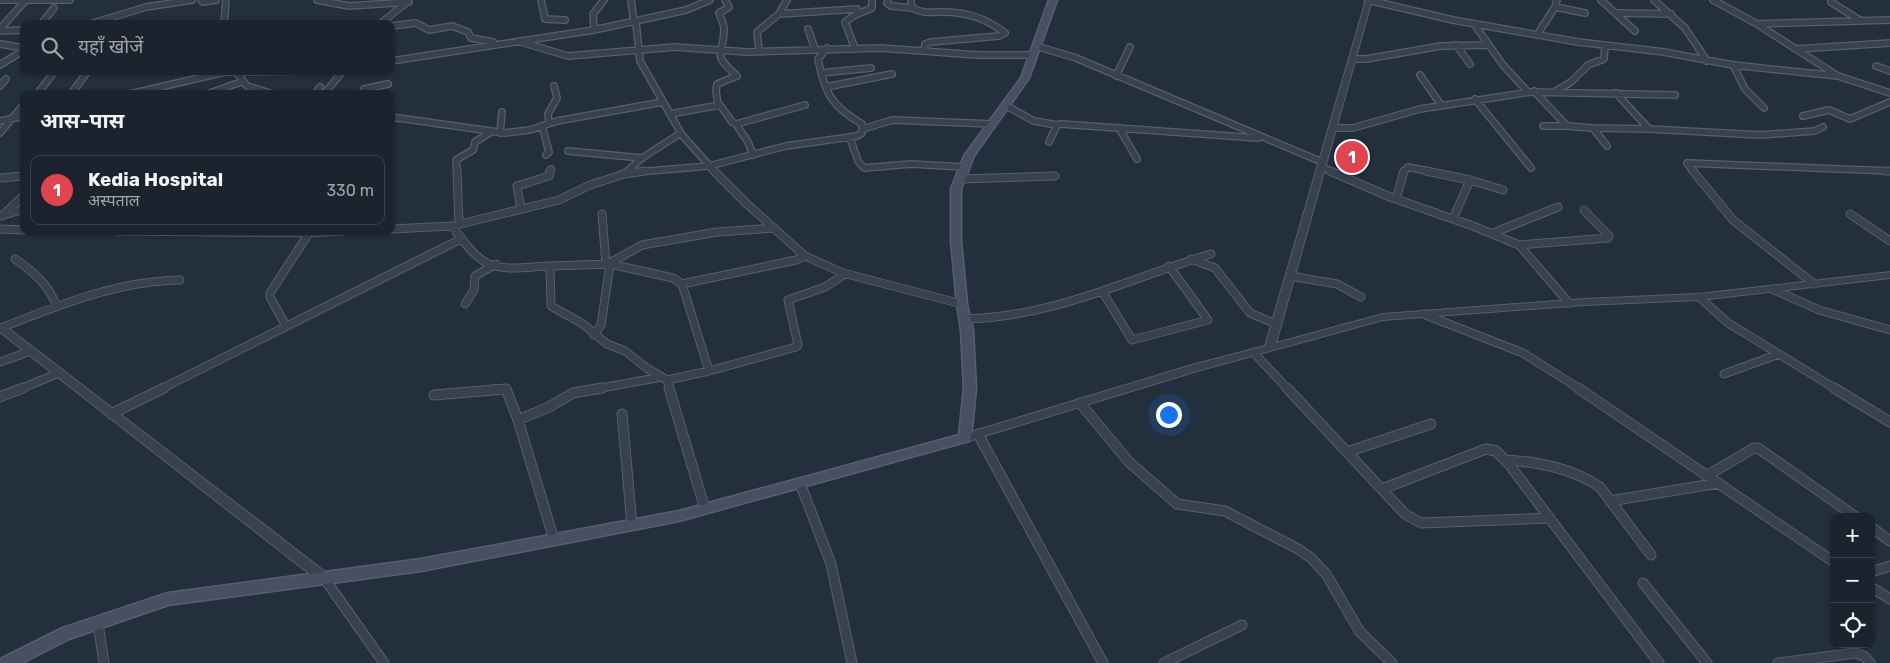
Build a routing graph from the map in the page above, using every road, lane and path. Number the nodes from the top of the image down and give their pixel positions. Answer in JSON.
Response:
{"nodes":[{"id":1,"x":0,"y":0,"type":"edge"},
{"id":2,"x":70,"y":0,"type":"edge"},
{"id":3,"x":192,"y":0,"type":"edge"},
{"id":4,"x":202,"y":0,"type":"edge"},
{"id":5,"x":216,"y":0,"type":"edge"},
{"id":6,"x":226,"y":0,"type":"edge"},
{"id":7,"x":317,"y":0,"type":"edge"},
{"id":8,"x":541,"y":0,"type":"edge"},
{"id":9,"x":604,"y":0,"type":"edge"},
{"id":10,"x":631,"y":0,"type":"edge"},
{"id":11,"x":710,"y":0,"type":"edge"},
{"id":12,"x":725,"y":0,"type":"edge"},
{"id":13,"x":787,"y":0,"type":"edge"},
{"id":14,"x":872,"y":0,"type":"edge"},
{"id":15,"x":888,"y":0,"type":"edge"},
{"id":16,"x":911,"y":0,"type":"edge"},
{"id":17,"x":1053,"y":0,"type":"edge"},
{"id":18,"x":1368,"y":0,"type":"edge"},
{"id":19,"x":1557,"y":0,"type":"edge"},
{"id":20,"x":1601,"y":0,"type":"edge"},
{"id":21,"x":1654,"y":0,"type":"edge"},
{"id":22,"x":1714,"y":0,"type":"edge"},
{"id":23,"x":26,"y":1,"type":"edge"},
{"id":24,"x":411,"y":1,"type":"edge"},
{"id":25,"x":1831,"y":2,"type":"dead end"},
{"id":26,"x":1555,"y":7,"type":"junction"},
{"id":27,"x":54,"y":8,"type":"dead end"},
{"id":28,"x":912,"y":8,"type":"junction"},
{"id":29,"x":857,"y":9,"type":"dead end"},
{"id":30,"x":1585,"y":13,"type":"dead end"},
{"id":31,"x":1617,"y":13,"type":"junction"},
{"id":32,"x":779,"y":14,"type":"junction"},
{"id":33,"x":1670,"y":14,"type":"junction"},
{"id":34,"x":387,"y":19,"type":"edge"},
{"id":35,"x":44,"y":20,"type":"edge"},
{"id":36,"x":103,"y":20,"type":"edge"},
{"id":37,"x":224,"y":20,"type":"edge"},
{"id":38,"x":565,"y":20,"type":"dead end"},
{"id":39,"x":1890,"y":20,"type":"edge"},
{"id":40,"x":1862,"y":21,"type":"junction"},
{"id":41,"x":6,"y":22,"type":"junction"},
{"id":42,"x":395,"y":22,"type":"edge"},
{"id":43,"x":635,"y":22,"type":"junction"},
{"id":44,"x":0,"y":23,"type":"edge"},
{"id":45,"x":1474,"y":24,"type":"junction"},
{"id":46,"x":1757,"y":24,"type":"junction"},
{"id":47,"x":402,"y":25,"type":"junction"},
{"id":48,"x":395,"y":26,"type":"edge"},
{"id":49,"x":808,"y":29,"type":"dead end"},
{"id":50,"x":0,"y":30,"type":"edge"},
{"id":51,"x":20,"y":30,"type":"edge"},
{"id":52,"x":594,"y":30,"type":"junction"},
{"id":53,"x":1635,"y":31,"type":"dead end"},
{"id":54,"x":1537,"y":35,"type":"junction"},
{"id":55,"x":518,"y":41,"type":"junction"},
{"id":56,"x":0,"y":44,"type":"edge"},
{"id":57,"x":497,"y":44,"type":"junction"},
{"id":58,"x":1883,"y":44,"type":"junction"},
{"id":59,"x":1890,"y":44,"type":"edge"},
{"id":60,"x":1456,"y":45,"type":"junction"},
{"id":61,"x":1489,"y":45,"type":"junction"},
{"id":62,"x":1605,"y":46,"type":"junction"},
{"id":63,"x":1130,"y":47,"type":"dead end"},
{"id":64,"x":20,"y":48,"type":"edge"},
{"id":65,"x":827,"y":48,"type":"junction"},
{"id":66,"x":855,"y":48,"type":"junction"},
{"id":67,"x":1890,"y":48,"type":"edge"},
{"id":68,"x":815,"y":49,"type":"junction"},
{"id":69,"x":1796,"y":49,"type":"junction"},
{"id":70,"x":639,"y":50,"type":"junction"},
{"id":71,"x":719,"y":50,"type":"junction"},
{"id":72,"x":759,"y":51,"type":"junction"},
{"id":73,"x":924,"y":51,"type":"junction"},
{"id":74,"x":1035,"y":51,"type":"junction"},
{"id":75,"x":20,"y":52,"type":"edge"},
{"id":76,"x":1352,"y":59,"type":"junction"},
{"id":77,"x":395,"y":60,"type":"edge"},
{"id":78,"x":1707,"y":60,"type":"junction"},
{"id":79,"x":1470,"y":64,"type":"dead end"},
{"id":80,"x":1733,"y":64,"type":"junction"},
{"id":81,"x":0,"y":65,"type":"edge"},
{"id":82,"x":1876,"y":66,"type":"dead end"},
{"id":83,"x":871,"y":68,"type":"dead end"},
{"id":84,"x":1890,"y":71,"type":"edge"},
{"id":85,"x":821,"y":73,"type":"junction"},
{"id":86,"x":892,"y":74,"type":"dead end"},
{"id":87,"x":52,"y":75,"type":"edge"},
{"id":88,"x":85,"y":75,"type":"edge"},
{"id":89,"x":208,"y":75,"type":"edge"},
{"id":90,"x":238,"y":75,"type":"edge"},
{"id":91,"x":341,"y":75,"type":"edge"},
{"id":92,"x":1420,"y":75,"type":"dead end"},
{"id":93,"x":1116,"y":76,"type":"junction"},
{"id":94,"x":1838,"y":76,"type":"junction"},
{"id":95,"x":6,"y":79,"type":"dead end"},
{"id":96,"x":241,"y":82,"type":"junction"},
{"id":97,"x":388,"y":84,"type":"dead end"},
{"id":98,"x":0,"y":86,"type":"edge"},
{"id":99,"x":554,"y":86,"type":"dead end"},
{"id":100,"x":320,"y":87,"type":"dead end"},
{"id":101,"x":826,"y":87,"type":"junction"},
{"id":102,"x":40,"y":90,"type":"edge"},
{"id":103,"x":74,"y":90,"type":"edge"},
{"id":104,"x":147,"y":90,"type":"edge"},
{"id":105,"x":226,"y":90,"type":"edge"},
{"id":106,"x":253,"y":90,"type":"edge"},
{"id":107,"x":318,"y":90,"type":"edge"},
{"id":108,"x":328,"y":90,"type":"edge"},
{"id":109,"x":364,"y":90,"type":"edge"},
{"id":110,"x":1556,"y":91,"type":"junction"},
{"id":111,"x":1531,"y":92,"type":"junction"},
{"id":112,"x":1616,"y":93,"type":"junction"},
{"id":113,"x":1890,"y":93,"type":"edge"},
{"id":114,"x":1675,"y":94,"type":"dead end"},
{"id":115,"x":1475,"y":99,"type":"junction"},
{"id":116,"x":663,"y":102,"type":"junction"},
{"id":117,"x":1890,"y":102,"type":"edge"},
{"id":118,"x":718,"y":105,"type":"junction"},
{"id":119,"x":805,"y":105,"type":"dead end"},
{"id":120,"x":1005,"y":105,"type":"junction"},
{"id":121,"x":1441,"y":105,"type":"junction"},
{"id":122,"x":20,"y":108,"type":"edge"},
{"id":123,"x":1764,"y":108,"type":"dead end"},
{"id":124,"x":502,"y":112,"type":"dead end"},
{"id":125,"x":670,"y":114,"type":"junction"},
{"id":126,"x":1803,"y":116,"type":"dead end"},
{"id":127,"x":20,"y":117,"type":"edge"},
{"id":128,"x":395,"y":118,"type":"edge"},
{"id":129,"x":10,"y":119,"type":"junction"},
{"id":130,"x":0,"y":121,"type":"edge"},
{"id":131,"x":549,"y":123,"type":"junction"},
{"id":132,"x":736,"y":124,"type":"junction"},
{"id":133,"x":992,"y":124,"type":"junction"},
{"id":134,"x":1057,"y":125,"type":"junction"},
{"id":135,"x":542,"y":126,"type":"junction"},
{"id":136,"x":1543,"y":126,"type":"dead end"},
{"id":137,"x":1569,"y":126,"type":"junction"},
{"id":138,"x":1823,"y":127,"type":"dead end"},
{"id":139,"x":1119,"y":128,"type":"junction"},
{"id":140,"x":1332,"y":128,"type":"junction"},
{"id":141,"x":1593,"y":128,"type":"junction"},
{"id":142,"x":863,"y":129,"type":"junction"},
{"id":143,"x":1649,"y":129,"type":"junction"},
{"id":144,"x":491,"y":132,"type":"junction"},
{"id":145,"x":0,"y":133,"type":"edge"},
{"id":146,"x":500,"y":133,"type":"junction"},
{"id":147,"x":681,"y":133,"type":"junction"},
{"id":148,"x":850,"y":138,"type":"junction"},
{"id":149,"x":1264,"y":138,"type":"junction"},
{"id":150,"x":1049,"y":142,"type":"dead end"},
{"id":151,"x":1607,"y":146,"type":"dead end"},
{"id":152,"x":568,"y":151,"type":"dead end"},
{"id":153,"x":546,"y":155,"type":"dead end"},
{"id":154,"x":753,"y":155,"type":"junction"},
{"id":155,"x":642,"y":158,"type":"junction"},
{"id":156,"x":1137,"y":158,"type":"dead end"},
{"id":157,"x":1322,"y":164,"type":"junction"},
{"id":158,"x":709,"y":166,"type":"junction"},
{"id":159,"x":964,"y":167,"type":"junction"},
{"id":160,"x":1531,"y":168,"type":"dead end"},
{"id":161,"x":551,"y":169,"type":"dead end"},
{"id":162,"x":1890,"y":171,"type":"edge"},
{"id":163,"x":624,"y":174,"type":"junction"},
{"id":164,"x":20,"y":176,"type":"edge"},
{"id":165,"x":1055,"y":176,"type":"dead end"},
{"id":166,"x":0,"y":178,"type":"edge"},
{"id":167,"x":959,"y":179,"type":"junction"},
{"id":168,"x":1470,"y":180,"type":"junction"},
{"id":169,"x":1503,"y":190,"type":"dead end"},
{"id":170,"x":20,"y":199,"type":"edge"},
{"id":171,"x":1396,"y":199,"type":"junction"},
{"id":172,"x":1558,"y":207,"type":"dead end"},
{"id":173,"x":521,"y":209,"type":"junction"},
{"id":174,"x":20,"y":210,"type":"edge"},
{"id":175,"x":1584,"y":210,"type":"dead end"},
{"id":176,"x":602,"y":214,"type":"dead end"},
{"id":177,"x":1850,"y":214,"type":"dead end"},
{"id":178,"x":1,"y":216,"type":"edge"},
{"id":179,"x":1453,"y":219,"type":"junction"},
{"id":180,"x":455,"y":225,"type":"junction"},
{"id":181,"x":395,"y":228,"type":"edge"},
{"id":182,"x":774,"y":228,"type":"junction"},
{"id":183,"x":0,"y":229,"type":"edge"},
{"id":184,"x":20,"y":230,"type":"edge"},
{"id":185,"x":1493,"y":233,"type":"junction"},
{"id":186,"x":308,"y":235,"type":"edge"},
{"id":187,"x":461,"y":239,"type":"junction"},
{"id":188,"x":1890,"y":241,"type":"edge"},
{"id":189,"x":1519,"y":245,"type":"junction"},
{"id":190,"x":1211,"y":254,"type":"dead end"},
{"id":191,"x":805,"y":256,"type":"junction"},
{"id":192,"x":15,"y":259,"type":"dead end"},
{"id":193,"x":1191,"y":259,"type":"junction"},
{"id":194,"x":496,"y":264,"type":"junction"},
{"id":195,"x":608,"y":265,"type":"junction"},
{"id":196,"x":550,"y":266,"type":"junction"},
{"id":197,"x":1169,"y":266,"type":"junction"},
{"id":198,"x":845,"y":274,"type":"junction"},
{"id":199,"x":1290,"y":276,"type":"junction"},
{"id":200,"x":1890,"y":276,"type":"edge"},
{"id":201,"x":180,"y":280,"type":"dead end"},
{"id":202,"x":682,"y":284,"type":"junction"},
{"id":203,"x":1814,"y":284,"type":"junction"},
{"id":204,"x":1772,"y":289,"type":"junction"},
{"id":205,"x":1102,"y":291,"type":"junction"},
{"id":206,"x":1362,"y":297,"type":"dead end"},
{"id":207,"x":1699,"y":297,"type":"junction"},
{"id":208,"x":465,"y":304,"type":"dead end"},
{"id":209,"x":962,"y":304,"type":"junction"},
{"id":210,"x":1569,"y":304,"type":"junction"},
{"id":211,"x":57,"y":306,"type":"junction"},
{"id":212,"x":1422,"y":314,"type":"junction"},
{"id":213,"x":965,"y":319,"type":"junction"},
{"id":214,"x":1276,"y":324,"type":"junction"},
{"id":215,"x":286,"y":326,"type":"junction"},
{"id":216,"x":0,"y":328,"type":"edge"},
{"id":217,"x":1890,"y":330,"type":"edge"},
{"id":218,"x":594,"y":335,"type":"junction"},
{"id":219,"x":1132,"y":340,"type":"junction"},
{"id":220,"x":1125,"y":346,"type":"dead end"},
{"id":221,"x":1270,"y":347,"type":"junction"},
{"id":222,"x":31,"y":352,"type":"junction"},
{"id":223,"x":1253,"y":352,"type":"junction"},
{"id":224,"x":1779,"y":354,"type":"junction"},
{"id":225,"x":0,"y":362,"type":"edge"},
{"id":226,"x":709,"y":371,"type":"junction"},
{"id":227,"x":59,"y":373,"type":"junction"},
{"id":228,"x":1724,"y":374,"type":"dead end"},
{"id":229,"x":665,"y":378,"type":"junction"},
{"id":230,"x":434,"y":395,"type":"dead end"},
{"id":231,"x":0,"y":397,"type":"edge"},
{"id":232,"x":1080,"y":403,"type":"junction"},
{"id":233,"x":111,"y":414,"type":"junction"},
{"id":234,"x":622,"y":414,"type":"dead end"},
{"id":235,"x":518,"y":420,"type":"junction"},
{"id":236,"x":1890,"y":422,"type":"edge"},
{"id":237,"x":1431,"y":424,"type":"dead end"},
{"id":238,"x":972,"y":436,"type":"junction"},
{"id":239,"x":1348,"y":452,"type":"junction"},
{"id":240,"x":1505,"y":460,"type":"junction"},
{"id":241,"x":1708,"y":475,"type":"junction"},
{"id":242,"x":800,"y":483,"type":"junction"},
{"id":243,"x":1719,"y":483,"type":"junction"},
{"id":244,"x":1382,"y":489,"type":"junction"},
{"id":245,"x":1610,"y":502,"type":"junction"},
{"id":246,"x":705,"y":509,"type":"junction"},
{"id":247,"x":1850,"y":513,"type":"edge"},
{"id":248,"x":1550,"y":518,"type":"junction"},
{"id":249,"x":632,"y":525,"type":"junction"},
{"id":250,"x":1875,"y":530,"type":"edge"},
{"id":251,"x":554,"y":540,"type":"junction"},
{"id":252,"x":1890,"y":540,"type":"edge"},
{"id":253,"x":1651,"y":556,"type":"dead end"},
{"id":254,"x":1830,"y":559,"type":"edge"},
{"id":255,"x":1890,"y":566,"type":"edge"},
{"id":256,"x":1875,"y":571,"type":"edge"},
{"id":257,"x":324,"y":578,"type":"junction"},
{"id":258,"x":1643,"y":583,"type":"dead end"},
{"id":259,"x":1875,"y":590,"type":"edge"},
{"id":260,"x":1890,"y":599,"type":"edge"},
{"id":261,"x":98,"y":623,"type":"junction"},
{"id":262,"x":1242,"y":625,"type":"dead end"},
{"id":263,"x":853,"y":662,"type":"edge"},
{"id":264,"x":7,"y":663,"type":"edge"},
{"id":265,"x":104,"y":663,"type":"edge"},
{"id":266,"x":384,"y":663,"type":"edge"},
{"id":267,"x":1103,"y":663,"type":"edge"},
{"id":268,"x":1164,"y":663,"type":"edge"},
{"id":269,"x":1392,"y":663,"type":"edge"},
{"id":270,"x":1659,"y":663,"type":"edge"},
{"id":271,"x":1707,"y":663,"type":"edge"},
{"id":272,"x":1778,"y":663,"type":"edge"},
{"id":273,"x":1870,"y":663,"type":"edge"}],
"edges":[{"from":1,"to":23,"type":"street"},
{"from":2,"to":23,"type":"street"},
{"from":3,"to":36,"type":"street"},
{"from":4,"to":5,"type":"street"},
{"from":6,"to":37,"type":"street"},
{"from":7,"to":24,"type":"street"},
{"from":8,"to":38,"type":"street"},
{"from":9,"to":52,"type":"street"},
{"from":10,"to":43,"type":"street"},
{"from":11,"to":43,"type":"street"},
{"from":12,"to":71,"type":"street"},
{"from":13,"to":32,"type":"street"},
{"from":14,"to":66,"type":"street"},
{"from":15,"to":28,"type":"street"},
{"from":16,"to":28,"type":"street"},
{"from":17,"to":74,"type":"main road"},
{"from":18,"to":45,"type":"street"},
{"from":18,"to":76,"type":"street"},
{"from":19,"to":26,"type":"street"},
{"from":20,"to":31,"type":"street"},
{"from":21,"to":33,"type":"street"},
{"from":22,"to":46,"type":"street"},
{"from":23,"to":41,"type":"street"},
{"from":24,"to":34,"type":"street"},
{"from":25,"to":40,"type":"street"},
{"from":26,"to":30,"type":"street"},
{"from":26,"to":54,"type":"street"},
{"from":27,"to":35,"type":"street"},
{"from":28,"to":73,"type":"street"},
{"from":29,"to":32,"type":"street"},
{"from":31,"to":33,"type":"street"},
{"from":31,"to":53,"type":"street"},
{"from":32,"to":72,"type":"street"},
{"from":33,"to":78,"type":"street"},
{"from":39,"to":40,"type":"street"},
{"from":40,"to":46,"type":"street"},
{"from":41,"to":44,"type":"street"},
{"from":41,"to":50,"type":"street"},
{"from":42,"to":47,"type":"street"},
{"from":43,"to":52,"type":"street"},
{"from":43,"to":70,"type":"street"},
{"from":45,"to":54,"type":"street"},
{"from":45,"to":61,"type":"street"},
{"from":46,"to":69,"type":"street"},
{"from":47,"to":48,"type":"street"},
{"from":47,"to":57,"type":"street"},
{"from":49,"to":68,"type":"street"},
{"from":50,"to":51,"type":"street"},
{"from":52,"to":55,"type":"street"},
{"from":54,"to":62,"type":"street"},
{"from":55,"to":57,"type":"street"},
{"from":55,"to":70,"type":"street"},
{"from":56,"to":64,"type":"street"},
{"from":57,"to":77,"type":"street"},
{"from":58,"to":59,"type":"street"},
{"from":58,"to":67,"type":"street"},
{"from":58,"to":69,"type":"street"},
{"from":60,"to":61,"type":"street"},
{"from":60,"to":76,"type":"street"},
{"from":60,"to":79,"type":"street"},
{"from":61,"to":111,"type":"street"},
{"from":62,"to":78,"type":"street"},
{"from":62,"to":110,"type":"street"},
{"from":63,"to":93,"type":"street"},
{"from":65,"to":66,"type":"street"},
{"from":65,"to":68,"type":"street"},
{"from":65,"to":85,"type":"street"},
{"from":66,"to":73,"type":"street"},
{"from":68,"to":72,"type":"street"},
{"from":69,"to":94,"type":"street"},
{"from":70,"to":71,"type":"street"},
{"from":70,"to":116,"type":"street"},
{"from":71,"to":72,"type":"street"},
{"from":71,"to":118,"type":"street"},
{"from":73,"to":74,"type":"street"},
{"from":74,"to":93,"type":"street"},
{"from":74,"to":120,"type":"main road"},
{"from":75,"to":81,"type":"street"},
{"from":76,"to":140,"type":"street"},
{"from":78,"to":80,"type":"street"},
{"from":80,"to":94,"type":"street"},
{"from":80,"to":123,"type":"street"},
{"from":82,"to":84,"type":"street"},
{"from":83,"to":85,"type":"street"},
{"from":85,"to":101,"type":"street"},
{"from":86,"to":101,"type":"street"},
{"from":87,"to":102,"type":"street"},
{"from":88,"to":103,"type":"street"},
{"from":89,"to":104,"type":"street"},
{"from":90,"to":96,"type":"street"},
{"from":91,"to":108,"type":"street"},
{"from":92,"to":121,"type":"street"},
{"from":93,"to":149,"type":"street"},
{"from":94,"to":113,"type":"street"},
{"from":95,"to":98,"type":"street"},
{"from":96,"to":105,"type":"street"},
{"from":96,"to":106,"type":"street"},
{"from":97,"to":109,"type":"street"},
{"from":99,"to":131,"type":"street"},
{"from":100,"to":107,"type":"street"},
{"from":101,"to":142,"type":"street"},
{"from":110,"to":111,"type":"street"},
{"from":110,"to":112,"type":"street"},
{"from":111,"to":115,"type":"street"},
{"from":111,"to":137,"type":"street"},
{"from":112,"to":114,"type":"street"},
{"from":112,"to":143,"type":"street"},
{"from":115,"to":121,"type":"street"},
{"from":115,"to":160,"type":"street"},
{"from":116,"to":125,"type":"street"},
{"from":116,"to":131,"type":"street"},
{"from":117,"to":126,"type":"street"},
{"from":118,"to":125,"type":"street"},
{"from":118,"to":132,"type":"street"},
{"from":119,"to":132,"type":"street"},
{"from":120,"to":133,"type":"main road"},
{"from":120,"to":134,"type":"street"},
{"from":121,"to":140,"type":"street"},
{"from":122,"to":129,"type":"street"},
{"from":124,"to":146,"type":"street"},
{"from":125,"to":147,"type":"street"},
{"from":127,"to":129,"type":"street"},
{"from":128,"to":144,"type":"street"},
{"from":129,"to":130,"type":"street"},
{"from":129,"to":145,"type":"street"},
{"from":131,"to":135,"type":"street"},
{"from":132,"to":154,"type":"street"},
{"from":133,"to":142,"type":"street"},
{"from":133,"to":159,"type":"main road"},
{"from":134,"to":139,"type":"street"},
{"from":134,"to":150,"type":"street"},
{"from":135,"to":146,"type":"street"},
{"from":135,"to":153,"type":"street"},
{"from":136,"to":137,"type":"street"},
{"from":137,"to":141,"type":"street"},
{"from":138,"to":143,"type":"street"},
{"from":139,"to":149,"type":"street"},
{"from":139,"to":156,"type":"street"},
{"from":140,"to":157,"type":"street"},
{"from":141,"to":143,"type":"street"},
{"from":141,"to":151,"type":"street"},
{"from":142,"to":148,"type":"street"},
{"from":144,"to":146,"type":"street"},
{"from":144,"to":180,"type":"street"},
{"from":147,"to":155,"type":"street"},
{"from":147,"to":158,"type":"street"},
{"from":148,"to":154,"type":"street"},
{"from":148,"to":159,"type":"street"},
{"from":149,"to":157,"type":"street"},
{"from":152,"to":155,"type":"street"},
{"from":154,"to":158,"type":"street"},
{"from":155,"to":163,"type":"street"},
{"from":157,"to":171,"type":"street"},
{"from":157,"to":199,"type":"street"},
{"from":158,"to":163,"type":"street"},
{"from":158,"to":182,"type":"street"},
{"from":159,"to":167,"type":"main road"},
{"from":161,"to":173,"type":"street"},
{"from":162,"to":203,"type":"street"},
{"from":163,"to":173,"type":"street"},
{"from":164,"to":166,"type":"street"},
{"from":165,"to":167,"type":"street"},
{"from":167,"to":209,"type":"main road"},
{"from":168,"to":169,"type":"street"},
{"from":168,"to":171,"type":"street"},
{"from":168,"to":179,"type":"street"},
{"from":170,"to":178,"type":"street"},
{"from":171,"to":179,"type":"street"},
{"from":172,"to":185,"type":"street"},
{"from":173,"to":180,"type":"street"},
{"from":174,"to":178,"type":"street"},
{"from":175,"to":189,"type":"street"},
{"from":176,"to":195,"type":"street"},
{"from":177,"to":188,"type":"street"},
{"from":179,"to":185,"type":"street"},
{"from":180,"to":181,"type":"street"},
{"from":180,"to":187,"type":"street"},
{"from":182,"to":191,"type":"street"},
{"from":182,"to":195,"type":"street"},
{"from":183,"to":184,"type":"street"},
{"from":185,"to":189,"type":"street"},
{"from":186,"to":215,"type":"street"},
{"from":187,"to":194,"type":"street"},
{"from":187,"to":215,"type":"street"},
{"from":189,"to":210,"type":"street"},
{"from":190,"to":193,"type":"street"},
{"from":191,"to":198,"type":"street"},
{"from":191,"to":202,"type":"street"},
{"from":192,"to":211,"type":"street"},
{"from":193,"to":197,"type":"street"},
{"from":193,"to":214,"type":"street"},
{"from":194,"to":196,"type":"street"},
{"from":194,"to":208,"type":"street"},
{"from":195,"to":196,"type":"street"},
{"from":195,"to":202,"type":"street"},
{"from":195,"to":218,"type":"street"},
{"from":196,"to":218,"type":"street"},
{"from":197,"to":205,"type":"street"},
{"from":197,"to":219,"type":"street"},
{"from":198,"to":209,"type":"street"},
{"from":198,"to":226,"type":"street"},
{"from":199,"to":206,"type":"street"},
{"from":199,"to":214,"type":"street"},
{"from":200,"to":203,"type":"street"},
{"from":201,"to":211,"type":"street"},
{"from":202,"to":226,"type":"street"},
{"from":203,"to":204,"type":"street"},
{"from":204,"to":207,"type":"street"},
{"from":204,"to":217,"type":"street"},
{"from":205,"to":213,"type":"street"},
{"from":205,"to":219,"type":"street"},
{"from":207,"to":210,"type":"street"},
{"from":207,"to":224,"type":"street"},
{"from":209,"to":213,"type":"main road"},
{"from":210,"to":212,"type":"street"},
{"from":211,"to":216,"type":"street"},
{"from":212,"to":221,"type":"street"},
{"from":212,"to":241,"type":"street"},
{"from":213,"to":238,"type":"main road"},
{"from":214,"to":221,"type":"street"},
{"from":215,"to":233,"type":"street"},
{"from":216,"to":222,"type":"street"},
{"from":218,"to":229,"type":"street"},
{"from":219,"to":220,"type":"street"},
{"from":221,"to":223,"type":"street"},
{"from":222,"to":225,"type":"street"},
{"from":222,"to":227,"type":"street"},
{"from":223,"to":232,"type":"street"},
{"from":223,"to":239,"type":"street"},
{"from":224,"to":228,"type":"street"},
{"from":224,"to":236,"type":"street"},
{"from":226,"to":229,"type":"street"},
{"from":227,"to":231,"type":"street"},
{"from":227,"to":233,"type":"street"},
{"from":229,"to":235,"type":"street"},
{"from":229,"to":246,"type":"street"},
{"from":230,"to":235,"type":"street"},
{"from":232,"to":238,"type":"street"},
{"from":232,"to":269,"type":"street"},
{"from":233,"to":257,"type":"street"},
{"from":234,"to":249,"type":"street"},
{"from":235,"to":251,"type":"street"},
{"from":237,"to":239,"type":"street"},
{"from":238,"to":242,"type":"main road"},
{"from":238,"to":267,"type":"street"},
{"from":239,"to":244,"type":"street"},
{"from":240,"to":244,"type":"street"},
{"from":240,"to":245,"type":"street"},
{"from":240,"to":248,"type":"street"},
{"from":241,"to":243,"type":"street"},
{"from":241,"to":247,"type":"street"},
{"from":242,"to":246,"type":"main road"},
{"from":242,"to":263,"type":"street"},
{"from":243,"to":245,"type":"street"},
{"from":243,"to":254,"type":"street"},
{"from":244,"to":248,"type":"street"},
{"from":245,"to":253,"type":"street"},
{"from":246,"to":249,"type":"main road"},
{"from":248,"to":270,"type":"street"},
{"from":249,"to":251,"type":"main road"},
{"from":250,"to":252,"type":"street"},
{"from":251,"to":257,"type":"main road"},
{"from":255,"to":256,"type":"street"},
{"from":257,"to":261,"type":"main road"},
{"from":257,"to":266,"type":"street"},
{"from":258,"to":271,"type":"street"},
{"from":259,"to":260,"type":"street"},
{"from":261,"to":264,"type":"main road"},
{"from":261,"to":265,"type":"street"},
{"from":262,"to":268,"type":"street"},
{"from":272,"to":273,"type":"street"}]}
